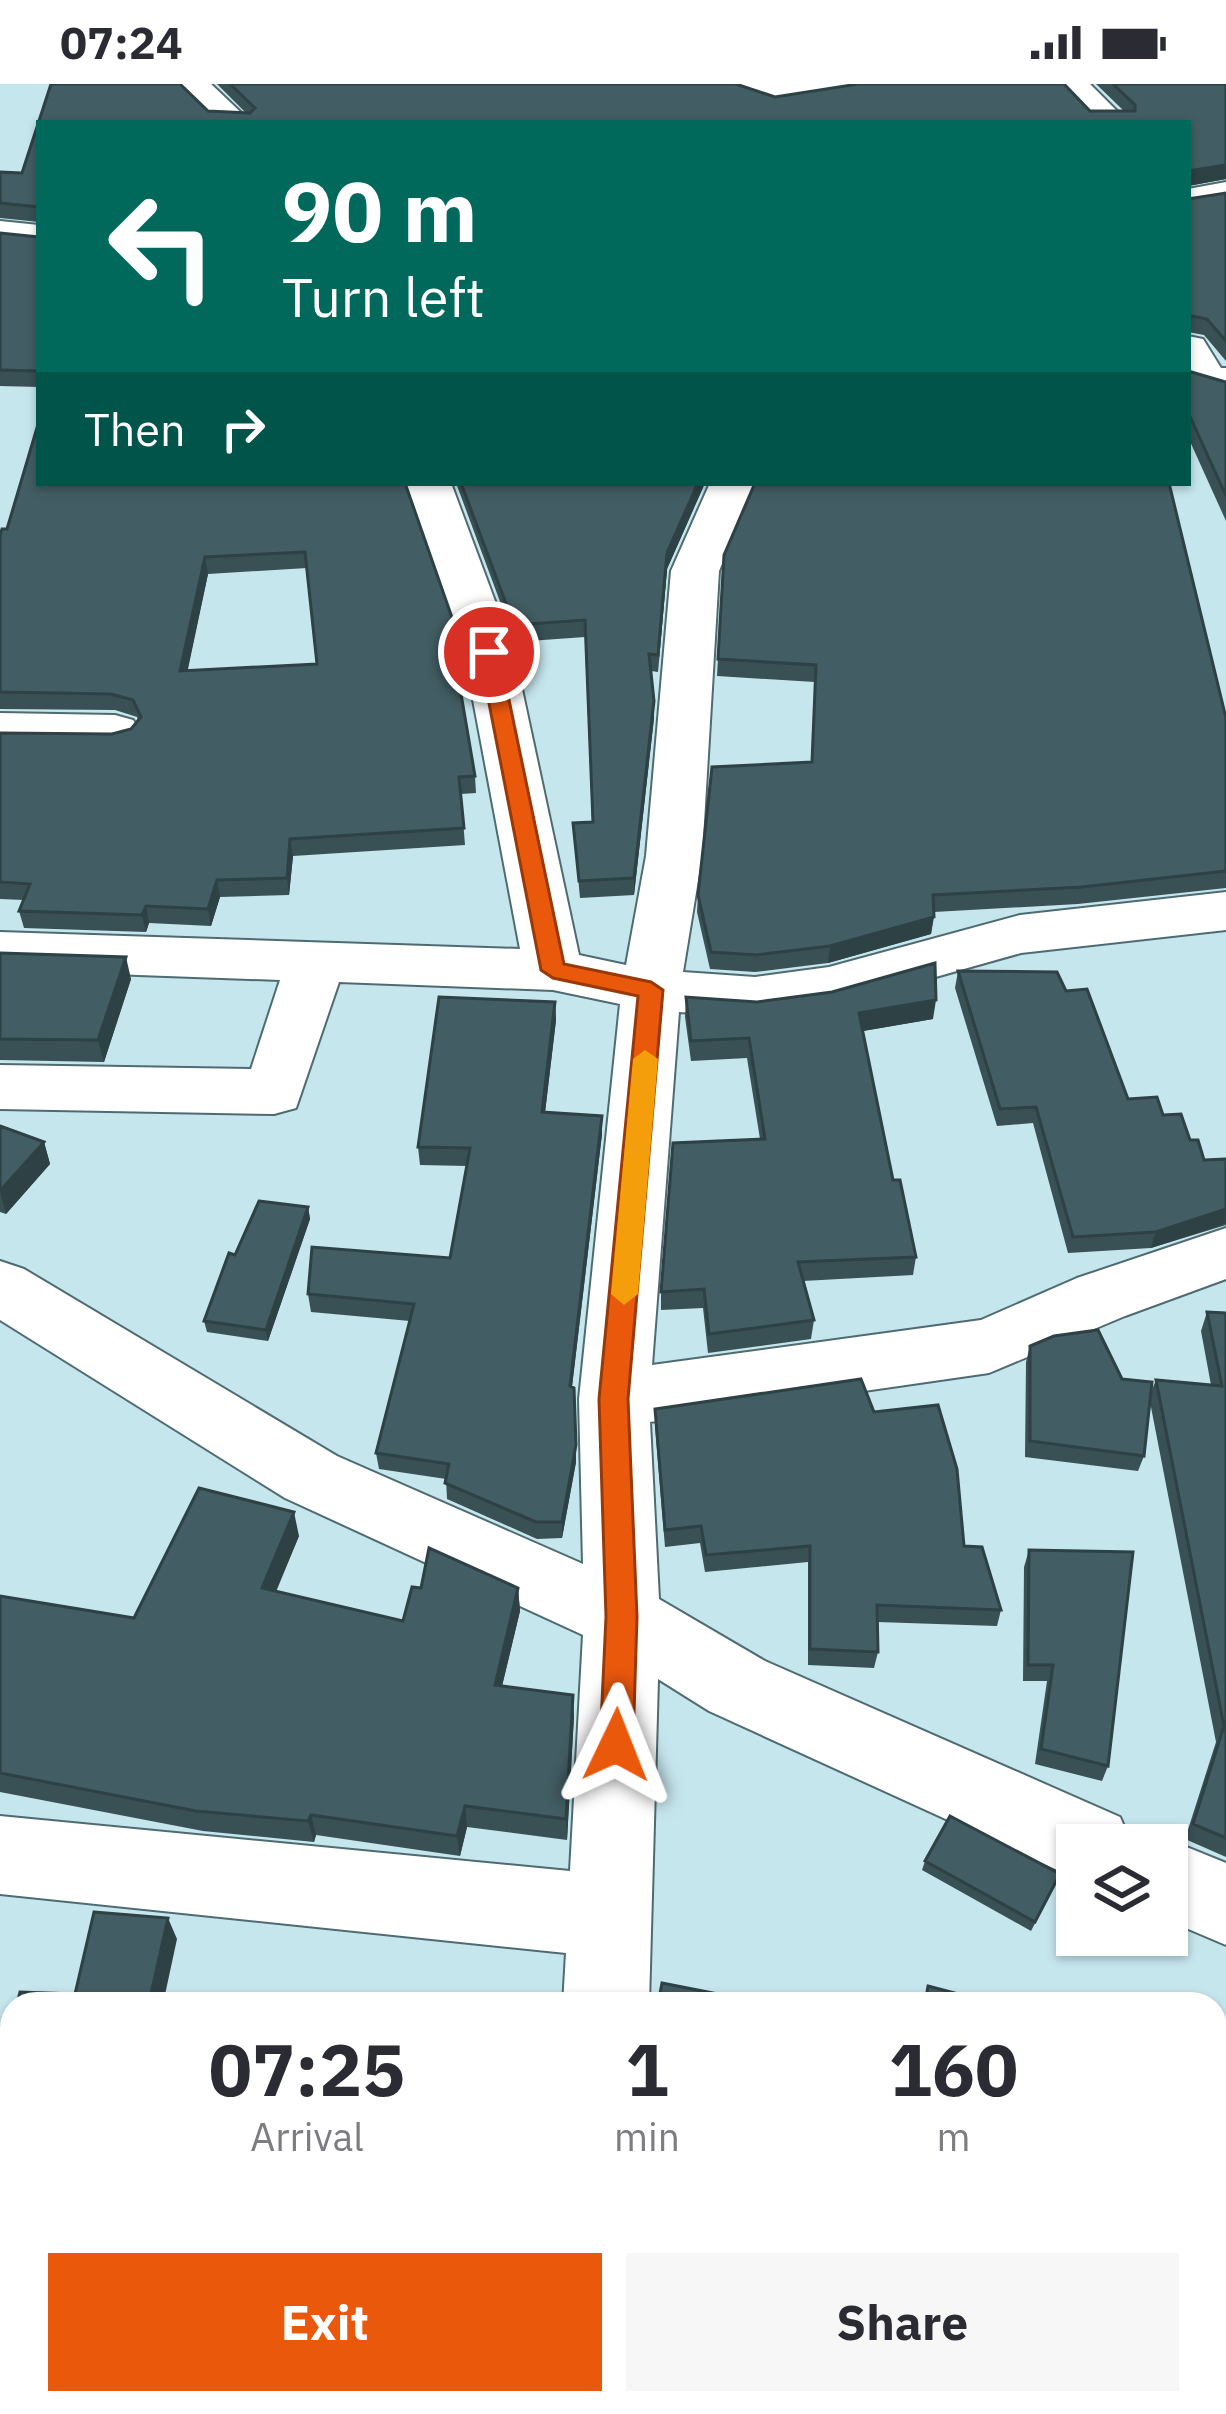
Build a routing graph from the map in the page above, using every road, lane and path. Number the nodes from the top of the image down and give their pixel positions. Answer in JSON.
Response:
{"nodes":[{"id":1,"x":191,"y":84,"type":"edge"},
{"id":2,"x":743,"y":84,"type":"edge"},
{"id":3,"x":1070,"y":84,"type":"edge"},
{"id":4,"x":865,"y":90,"type":"edge"},
{"id":5,"x":231,"y":120,"type":"edge"},
{"id":6,"x":1108,"y":120,"type":"edge"},
{"id":7,"x":0,"y":233,"type":"edge"},
{"id":8,"x":36,"y":237,"type":"edge"},
{"id":9,"x":429,"y":486,"type":"edge"},
{"id":10,"x":733,"y":486,"type":"edge"},
{"id":11,"x":0,"y":729,"type":"edge"},
{"id":12,"x":115,"y":731,"type":"edge"},
{"id":13,"x":1226,"y":911,"type":"edge"},
{"id":14,"x":0,"y":951,"type":"edge"},
{"id":15,"x":316,"y":962,"type":"junction"},
{"id":16,"x":553,"y":970,"type":"junction"},
{"id":17,"x":651,"y":990,"type":"junction"},
{"id":18,"x":0,"y":1087,"type":"edge"},
{"id":19,"x":1226,"y":1252,"type":"edge"},
{"id":20,"x":0,"y":1287,"type":"edge"},
{"id":21,"x":614,"y":1399,"type":"junction"},
{"id":22,"x":622,"y":1617,"type":"junction"},
{"id":23,"x":1056,"y":1829,"type":"edge"},
{"id":24,"x":0,"y":1855,"type":"edge"},
{"id":25,"x":1188,"y":1888,"type":"edge"},
{"id":26,"x":1226,"y":1904,"type":"edge"},
{"id":27,"x":600,"y":1975,"type":"edge"}],
"edges":[{"from":1,"to":5,"type":"street"},
{"from":2,"to":4,"type":"street"},
{"from":3,"to":6,"type":"street"},
{"from":7,"to":8,"type":"street"},
{"from":9,"to":16,"type":"street"},
{"from":10,"to":17,"type":"street"},
{"from":11,"to":12,"type":"street"},
{"from":13,"to":17,"type":"street"},
{"from":14,"to":15,"type":"street"},
{"from":15,"to":16,"type":"street"},
{"from":15,"to":18,"type":"street"},
{"from":16,"to":17,"type":"street"},
{"from":17,"to":21,"type":"street"},
{"from":19,"to":21,"type":"street"},
{"from":20,"to":22,"type":"street"},
{"from":21,"to":22,"type":"street"},
{"from":22,"to":23,"type":"street"},
{"from":22,"to":27,"type":"street"},
{"from":24,"to":27,"type":"street"},
{"from":25,"to":26,"type":"street"}]}
